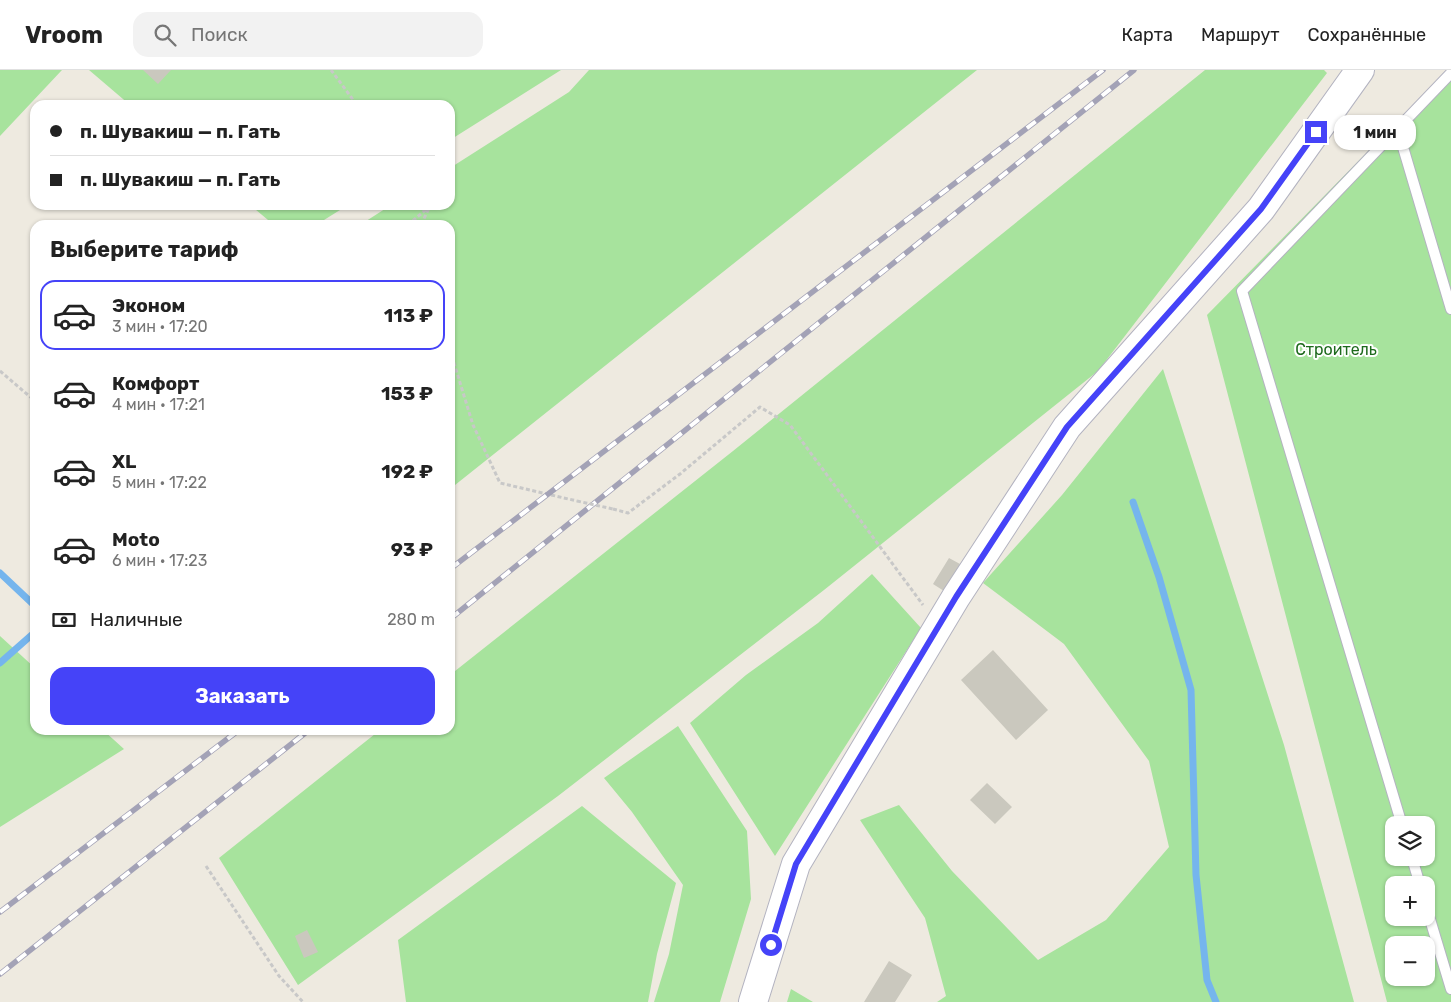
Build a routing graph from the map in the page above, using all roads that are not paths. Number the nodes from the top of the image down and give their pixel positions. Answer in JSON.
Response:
{"nodes":[{"id":1,"x":1360,"y":70,"type":"edge"},
{"id":2,"x":1451,"y":73,"type":"edge"},
{"id":3,"x":1397,"y":127,"type":"junction"},
{"id":4,"x":1451,"y":309,"type":"edge"},
{"id":5,"x":1399,"y":816,"type":"edge"},
{"id":6,"x":1432,"y":926,"type":"edge"},
{"id":7,"x":1451,"y":989,"type":"edge"},
{"id":8,"x":753,"y":1002,"type":"edge"}],
"edges":[{"from":1,"to":8,"type":"street"},
{"from":2,"to":3,"type":"lane"},
{"from":3,"to":4,"type":"lane"},
{"from":3,"to":5,"type":"lane"},
{"from":6,"to":7,"type":"lane"}]}
